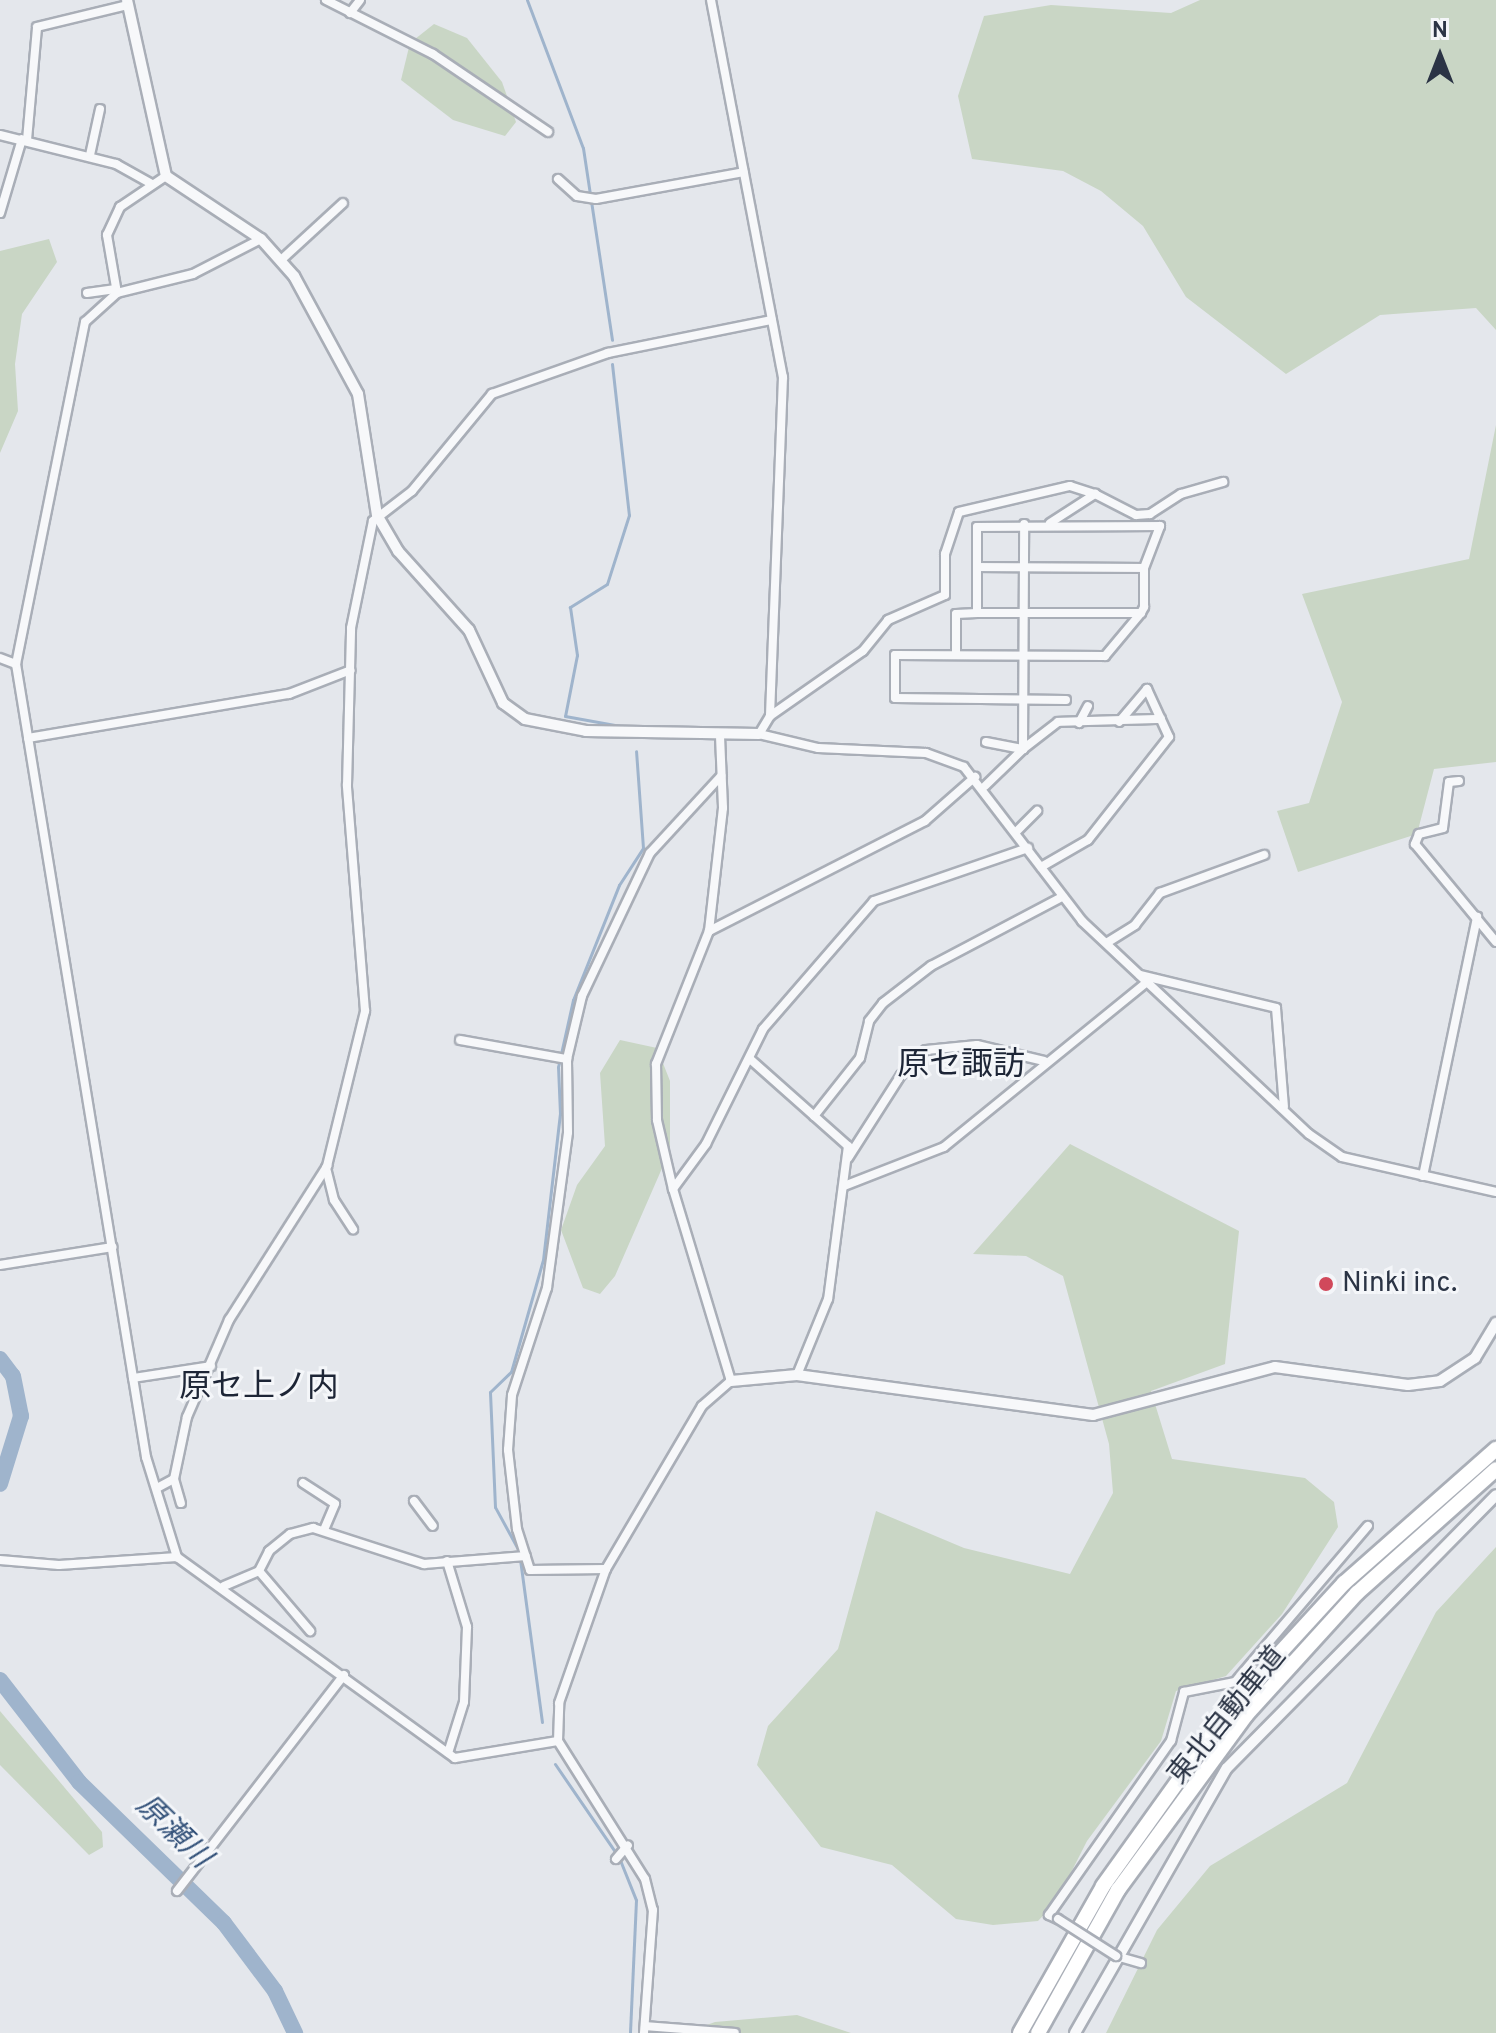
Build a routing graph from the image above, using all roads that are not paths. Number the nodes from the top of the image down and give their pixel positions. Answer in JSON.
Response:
{"nodes":[{"id":1,"x":326,"y":0,"type":"edge"},
{"id":2,"x":360,"y":0,"type":"edge"},
{"id":3,"x":711,"y":0,"type":"edge"},
{"id":4,"x":127,"y":2,"type":"edge"},
{"id":5,"x":350,"y":13,"type":"junction"},
{"id":6,"x":100,"y":109,"type":"dead end"},
{"id":7,"x":548,"y":132,"type":"dead end"},
{"id":8,"x":0,"y":135,"type":"edge"},
{"id":9,"x":24,"y":140,"type":"junction"},
{"id":10,"x":90,"y":155,"type":"junction"},
{"id":11,"x":744,"y":172,"type":"junction"},
{"id":12,"x":166,"y":176,"type":"junction"},
{"id":13,"x":558,"y":179,"type":"dead end"},
{"id":14,"x":152,"y":184,"type":"junction"},
{"id":15,"x":343,"y":203,"type":"dead end"},
{"id":16,"x":0,"y":213,"type":"edge"},
{"id":17,"x":261,"y":239,"type":"junction"},
{"id":18,"x":281,"y":260,"type":"junction"},
{"id":19,"x":116,"y":291,"type":"junction"},
{"id":20,"x":87,"y":293,"type":"dead end"},
{"id":21,"x":772,"y":320,"type":"junction"},
{"id":22,"x":1223,"y":482,"type":"dead end"},
{"id":23,"x":1095,"y":494,"type":"junction"},
{"id":24,"x":377,"y":515,"type":"junction"},
{"id":25,"x":1024,"y":524,"type":"junction"},
{"id":26,"x":1049,"y":524,"type":"junction"},
{"id":27,"x":978,"y":567,"type":"junction"},
{"id":28,"x":1024,"y":567,"type":"junction"},
{"id":29,"x":1144,"y":568,"type":"junction"},
{"id":30,"x":1024,"y":612,"type":"junction"},
{"id":31,"x":977,"y":613,"type":"junction"},
{"id":32,"x":1141,"y":613,"type":"junction"},
{"id":33,"x":956,"y":655,"type":"junction"},
{"id":34,"x":1023,"y":656,"type":"junction"},
{"id":35,"x":0,"y":658,"type":"edge"},
{"id":36,"x":16,"y":664,"type":"junction"},
{"id":37,"x":351,"y":670,"type":"junction"},
{"id":38,"x":1023,"y":700,"type":"junction"},
{"id":39,"x":1066,"y":700,"type":"dead end"},
{"id":40,"x":1088,"y":706,"type":"dead end"},
{"id":41,"x":770,"y":716,"type":"junction"},
{"id":42,"x":1161,"y":719,"type":"junction"},
{"id":43,"x":1119,"y":722,"type":"junction"},
{"id":44,"x":1079,"y":723,"type":"junction"},
{"id":45,"x":759,"y":734,"type":"junction"},
{"id":46,"x":720,"y":736,"type":"junction"},
{"id":47,"x":28,"y":738,"type":"junction"},
{"id":48,"x":986,"y":742,"type":"dead end"},
{"id":49,"x":1023,"y":749,"type":"junction"},
{"id":50,"x":721,"y":776,"type":"junction"},
{"id":51,"x":975,"y":777,"type":"junction"},
{"id":52,"x":1459,"y":781,"type":"dead end"},
{"id":53,"x":985,"y":786,"type":"junction"},
{"id":54,"x":1037,"y":811,"type":"dead end"},
{"id":55,"x":1016,"y":832,"type":"junction"},
{"id":56,"x":1028,"y":848,"type":"junction"},
{"id":57,"x":1264,"y":855,"type":"dead end"},
{"id":58,"x":1041,"y":867,"type":"junction"},
{"id":59,"x":1062,"y":897,"type":"junction"},
{"id":60,"x":1477,"y":917,"type":"junction"},
{"id":61,"x":1492,"y":930,"type":"edge"},
{"id":62,"x":709,"y":931,"type":"junction"},
{"id":63,"x":1108,"y":942,"type":"junction"},
{"id":64,"x":1496,"y":942,"type":"edge"},
{"id":65,"x":1143,"y":978,"type":"junction"},
{"id":66,"x":460,"y":1040,"type":"dead end"},
{"id":67,"x":562,"y":1059,"type":"junction"},
{"id":68,"x":750,"y":1059,"type":"junction"},
{"id":69,"x":1044,"y":1061,"type":"junction"},
{"id":70,"x":1284,"y":1107,"type":"junction"},
{"id":71,"x":814,"y":1116,"type":"junction"},
{"id":72,"x":848,"y":1158,"type":"junction"},
{"id":73,"x":326,"y":1167,"type":"junction"},
{"id":74,"x":1423,"y":1176,"type":"junction"},
{"id":75,"x":844,"y":1186,"type":"junction"},
{"id":76,"x":673,"y":1189,"type":"junction"},
{"id":77,"x":1496,"y":1192,"type":"edge"},
{"id":78,"x":353,"y":1229,"type":"dead end"},
{"id":79,"x":113,"y":1247,"type":"junction"},
{"id":80,"x":0,"y":1265,"type":"edge"},
{"id":81,"x":1496,"y":1323,"type":"edge"},
{"id":82,"x":211,"y":1366,"type":"junction"},
{"id":83,"x":797,"y":1375,"type":"junction"},
{"id":84,"x":133,"y":1378,"type":"junction"},
{"id":85,"x":731,"y":1381,"type":"junction"},
{"id":86,"x":1496,"y":1449,"type":"edge"},
{"id":87,"x":1496,"y":1469,"type":"edge"},
{"id":88,"x":174,"y":1479,"type":"junction"},
{"id":89,"x":303,"y":1483,"type":"dead end"},
{"id":90,"x":157,"y":1488,"type":"junction"},
{"id":91,"x":1496,"y":1495,"type":"edge"},
{"id":92,"x":414,"y":1501,"type":"dead end"},
{"id":93,"x":181,"y":1503,"type":"dead end"},
{"id":94,"x":433,"y":1526,"type":"dead end"},
{"id":95,"x":1368,"y":1526,"type":"dead end"},
{"id":96,"x":324,"y":1530,"type":"junction"},
{"id":97,"x":526,"y":1556,"type":"junction"},
{"id":98,"x":177,"y":1557,"type":"junction"},
{"id":99,"x":0,"y":1560,"type":"edge"},
{"id":100,"x":447,"y":1561,"type":"junction"},
{"id":101,"x":606,"y":1569,"type":"junction"},
{"id":102,"x":259,"y":1571,"type":"junction"},
{"id":103,"x":224,"y":1586,"type":"junction"},
{"id":104,"x":299,"y":1619,"type":"junction"},
{"id":105,"x":310,"y":1631,"type":"dead end"},
{"id":106,"x":287,"y":1633,"type":"junction"},
{"id":107,"x":344,"y":1675,"type":"junction"},
{"id":108,"x":558,"y":1741,"type":"junction"},
{"id":109,"x":448,"y":1753,"type":"junction"},
{"id":110,"x":626,"y":1848,"type":"junction"},
{"id":111,"x":616,"y":1859,"type":"dead end"},
{"id":112,"x":177,"y":1891,"type":"dead end"},
{"id":113,"x":1119,"y":1957,"type":"junction"},
{"id":114,"x":1141,"y":1963,"type":"dead end"},
{"id":115,"x":645,"y":2029,"type":"edge"},
{"id":116,"x":735,"y":2033,"type":"edge"},
{"id":117,"x":1020,"y":2033,"type":"edge"},
{"id":118,"x":1038,"y":2033,"type":"edge"},
{"id":119,"x":1075,"y":2033,"type":"edge"}],
"edges":[{"from":1,"to":5,"type":"street"},
{"from":2,"to":5,"type":"street"},
{"from":3,"to":11,"type":"street"},
{"from":4,"to":9,"type":"street"},
{"from":4,"to":12,"type":"street"},
{"from":5,"to":7,"type":"street"},
{"from":6,"to":10,"type":"street"},
{"from":8,"to":9,"type":"street"},
{"from":9,"to":10,"type":"street"},
{"from":9,"to":16,"type":"street"},
{"from":10,"to":14,"type":"street"},
{"from":11,"to":13,"type":"street"},
{"from":11,"to":21,"type":"street"},
{"from":12,"to":14,"type":"street"},
{"from":12,"to":17,"type":"street"},
{"from":14,"to":19,"type":"street"},
{"from":15,"to":18,"type":"street"},
{"from":17,"to":18,"type":"street"},
{"from":17,"to":19,"type":"street"},
{"from":18,"to":24,"type":"street"},
{"from":19,"to":20,"type":"street"},
{"from":19,"to":36,"type":"street"},
{"from":21,"to":24,"type":"street"},
{"from":21,"to":41,"type":"street"},
{"from":22,"to":23,"type":"street"},
{"from":23,"to":26,"type":"street"},
{"from":23,"to":41,"type":"street"},
{"from":24,"to":37,"type":"street"},
{"from":24,"to":46,"type":"street"},
{"from":25,"to":26,"type":"street"},
{"from":25,"to":27,"type":"street"},
{"from":25,"to":28,"type":"street"},
{"from":26,"to":29,"type":"street"},
{"from":27,"to":28,"type":"street"},
{"from":27,"to":31,"type":"street"},
{"from":28,"to":29,"type":"street"},
{"from":28,"to":30,"type":"street"},
{"from":29,"to":32,"type":"street"},
{"from":30,"to":31,"type":"street"},
{"from":30,"to":32,"type":"street"},
{"from":30,"to":34,"type":"street"},
{"from":31,"to":33,"type":"street"},
{"from":32,"to":34,"type":"street"},
{"from":33,"to":34,"type":"street"},
{"from":33,"to":38,"type":"street"},
{"from":34,"to":38,"type":"street"},
{"from":35,"to":36,"type":"street"},
{"from":36,"to":47,"type":"street"},
{"from":37,"to":47,"type":"street"},
{"from":37,"to":73,"type":"street"},
{"from":38,"to":39,"type":"street"},
{"from":38,"to":49,"type":"street"},
{"from":40,"to":44,"type":"street"},
{"from":41,"to":45,"type":"street"},
{"from":42,"to":43,"type":"street"},
{"from":42,"to":43,"type":"street"},
{"from":42,"to":58,"type":"street"},
{"from":43,"to":44,"type":"street"},
{"from":44,"to":49,"type":"street"},
{"from":45,"to":46,"type":"street"},
{"from":45,"to":51,"type":"street"},
{"from":46,"to":50,"type":"street"},
{"from":47,"to":79,"type":"street"},
{"from":48,"to":49,"type":"street"},
{"from":49,"to":53,"type":"street"},
{"from":50,"to":62,"type":"street"},
{"from":50,"to":67,"type":"street"},
{"from":51,"to":53,"type":"street"},
{"from":51,"to":62,"type":"street"},
{"from":52,"to":60,"type":"street"},
{"from":53,"to":55,"type":"street"},
{"from":54,"to":55,"type":"street"},
{"from":55,"to":56,"type":"street"},
{"from":56,"to":58,"type":"street"},
{"from":56,"to":68,"type":"street"},
{"from":57,"to":63,"type":"street"},
{"from":58,"to":59,"type":"street"},
{"from":59,"to":63,"type":"street"},
{"from":59,"to":71,"type":"street"},
{"from":60,"to":61,"type":"street"},
{"from":60,"to":74,"type":"street"},
{"from":61,"to":64,"type":"street"},
{"from":62,"to":76,"type":"street"},
{"from":63,"to":65,"type":"street"},
{"from":65,"to":69,"type":"street"},
{"from":65,"to":70,"type":"street"},
{"from":65,"to":70,"type":"street"},
{"from":66,"to":67,"type":"street"},
{"from":67,"to":97,"type":"street"},
{"from":68,"to":71,"type":"street"},
{"from":68,"to":76,"type":"street"},
{"from":69,"to":72,"type":"street"},
{"from":69,"to":75,"type":"street"},
{"from":70,"to":74,"type":"street"},
{"from":71,"to":72,"type":"street"},
{"from":72,"to":75,"type":"street"},
{"from":73,"to":78,"type":"street"},
{"from":73,"to":82,"type":"street"},
{"from":74,"to":77,"type":"street"},
{"from":75,"to":83,"type":"street"},
{"from":76,"to":85,"type":"street"},
{"from":79,"to":80,"type":"street"},
{"from":79,"to":84,"type":"street"},
{"from":81,"to":83,"type":"street"},
{"from":82,"to":84,"type":"street"},
{"from":82,"to":88,"type":"street"},
{"from":83,"to":85,"type":"street"},
{"from":84,"to":90,"type":"street"},
{"from":85,"to":101,"type":"street"},
{"from":86,"to":117,"type":"highway","name":"東北自動車道"},
{"from":87,"to":118,"type":"highway","name":"東北自動車道"},
{"from":88,"to":90,"type":"street"},
{"from":88,"to":93,"type":"street"},
{"from":89,"to":96,"type":"street"},
{"from":90,"to":98,"type":"street"},
{"from":91,"to":113,"type":"street"},
{"from":92,"to":94,"type":"street"},
{"from":95,"to":113,"type":"street","bridge":true},
{"from":96,"to":100,"type":"street"},
{"from":96,"to":102,"type":"street"},
{"from":97,"to":100,"type":"street"},
{"from":97,"to":101,"type":"street"},
{"from":98,"to":99,"type":"street"},
{"from":98,"to":103,"type":"street"},
{"from":100,"to":109,"type":"street"},
{"from":101,"to":108,"type":"street"},
{"from":102,"to":103,"type":"street"},
{"from":102,"to":104,"type":"street"},
{"from":103,"to":106,"type":"street"},
{"from":104,"to":105,"type":"street"},
{"from":104,"to":106,"type":"street"},
{"from":106,"to":107,"type":"street"},
{"from":107,"to":109,"type":"street"},
{"from":107,"to":112,"type":"street"},
{"from":108,"to":109,"type":"street"},
{"from":108,"to":110,"type":"street"},
{"from":110,"to":111,"type":"street"},
{"from":110,"to":115,"type":"street"},
{"from":113,"to":114,"type":"street"},
{"from":113,"to":119,"type":"street"},
{"from":115,"to":116,"type":"street"}]}
